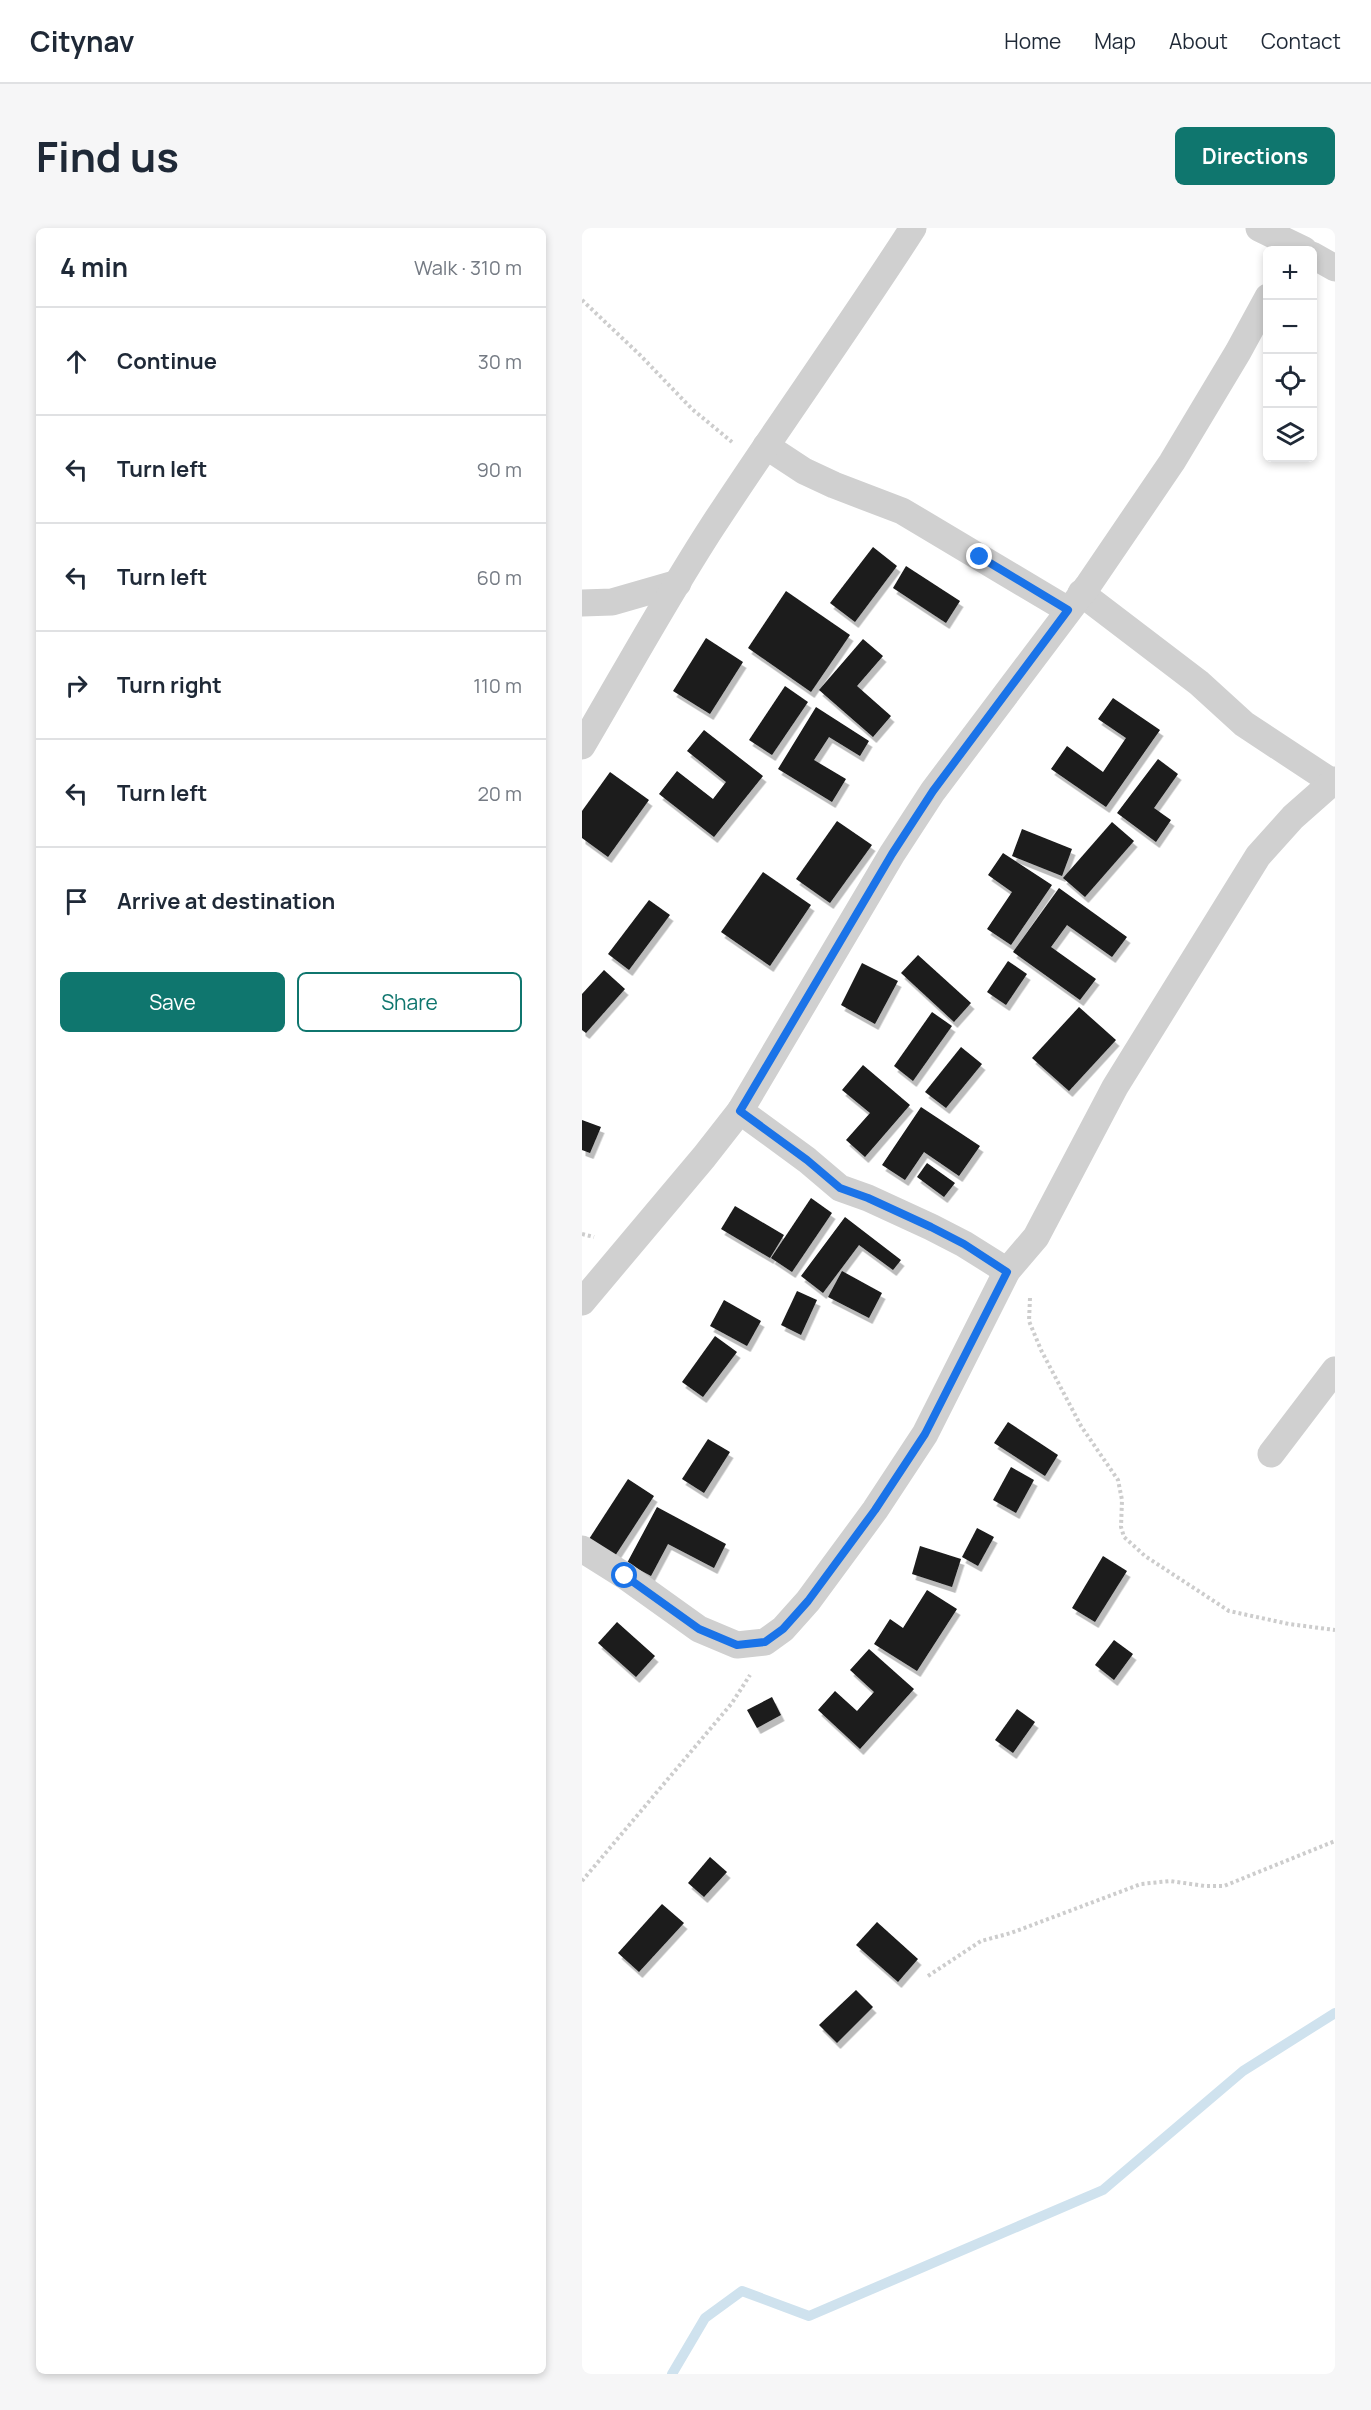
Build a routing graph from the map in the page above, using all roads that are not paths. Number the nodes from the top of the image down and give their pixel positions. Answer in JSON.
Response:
{"nodes":[{"id":1,"x":913,"y":228,"type":"edge"},
{"id":2,"x":1260,"y":228,"type":"edge"},
{"id":3,"x":1294,"y":246,"type":"edge"},
{"id":4,"x":1317,"y":258,"type":"edge"},
{"id":5,"x":1335,"y":268,"type":"edge"},
{"id":6,"x":1266,"y":300,"type":"edge"},
{"id":7,"x":761,"y":454,"type":"junction"},
{"id":8,"x":678,"y":584,"type":"junction"},
{"id":9,"x":1075,"y":602,"type":"junction"},
{"id":10,"x":582,"y":603,"type":"edge"},
{"id":11,"x":582,"y":746,"type":"edge"},
{"id":12,"x":1334,"y":782,"type":"edge"},
{"id":13,"x":740,"y":1111,"type":"junction"},
{"id":14,"x":1016,"y":1262,"type":"junction"},
{"id":15,"x":582,"y":1302,"type":"edge"},
{"id":16,"x":1335,"y":1371,"type":"edge"},
{"id":17,"x":1271,"y":1454,"type":"dead end"},
{"id":18,"x":582,"y":1549,"type":"edge"}],
"edges":[{"from":1,"to":7,"type":"street"},
{"from":2,"to":3,"type":"street"},
{"from":4,"to":5,"type":"street"},
{"from":6,"to":9,"type":"street"},
{"from":7,"to":8,"type":"street"},
{"from":7,"to":9,"type":"street"},
{"from":8,"to":10,"type":"street"},
{"from":8,"to":11,"type":"street"},
{"from":9,"to":12,"type":"street"},
{"from":9,"to":13,"type":"street"},
{"from":12,"to":14,"type":"street"},
{"from":13,"to":14,"type":"street"},
{"from":13,"to":15,"type":"street"},
{"from":14,"to":18,"type":"street"},
{"from":16,"to":17,"type":"street"}]}
